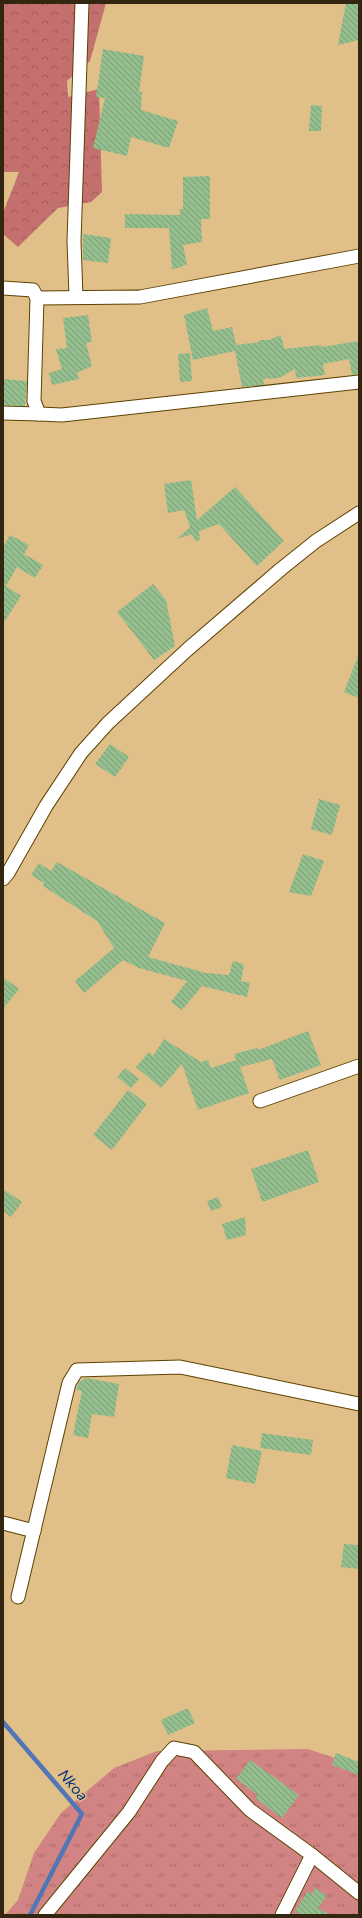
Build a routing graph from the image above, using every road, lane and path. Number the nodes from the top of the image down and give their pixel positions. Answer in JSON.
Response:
{"nodes":[{"id":1,"x":82,"y":3,"type":"edge"},
{"id":2,"x":359,"y":256,"type":"edge"},
{"id":3,"x":3,"y":288,"type":"edge"},
{"id":4,"x":76,"y":297,"type":"junction"},
{"id":5,"x":37,"y":298,"type":"junction"},
{"id":6,"x":359,"y":382,"type":"edge"},
{"id":7,"x":3,"y":413,"type":"edge"},
{"id":8,"x":39,"y":414,"type":"junction"},
{"id":9,"x":359,"y":513,"type":"edge"},
{"id":10,"x":3,"y":879,"type":"edge"},
{"id":11,"x":359,"y":1066,"type":"edge"},
{"id":12,"x":260,"y":1101,"type":"dead end"},
{"id":13,"x":359,"y":1404,"type":"edge"},
{"id":14,"x":3,"y":1523,"type":"edge"},
{"id":15,"x":34,"y":1531,"type":"junction"},
{"id":16,"x":18,"y":1597,"type":"dead end"},
{"id":17,"x":312,"y":1855,"type":"junction"},
{"id":18,"x":359,"y":1893,"type":"edge"},
{"id":19,"x":45,"y":1915,"type":"edge"},
{"id":20,"x":282,"y":1915,"type":"edge"}],
"edges":[{"from":1,"to":4,"type":"street"},
{"from":2,"to":4,"type":"street"},
{"from":3,"to":5,"type":"street"},
{"from":4,"to":5,"type":"street"},
{"from":5,"to":8,"type":"street"},
{"from":6,"to":8,"type":"street"},
{"from":7,"to":8,"type":"street"},
{"from":9,"to":10,"type":"street"},
{"from":11,"to":12,"type":"street"},
{"from":13,"to":15,"type":"street"},
{"from":14,"to":15,"type":"street"},
{"from":15,"to":16,"type":"street"},
{"from":17,"to":18,"type":"street"},
{"from":17,"to":19,"type":"street"},
{"from":17,"to":20,"type":"street"}]}
